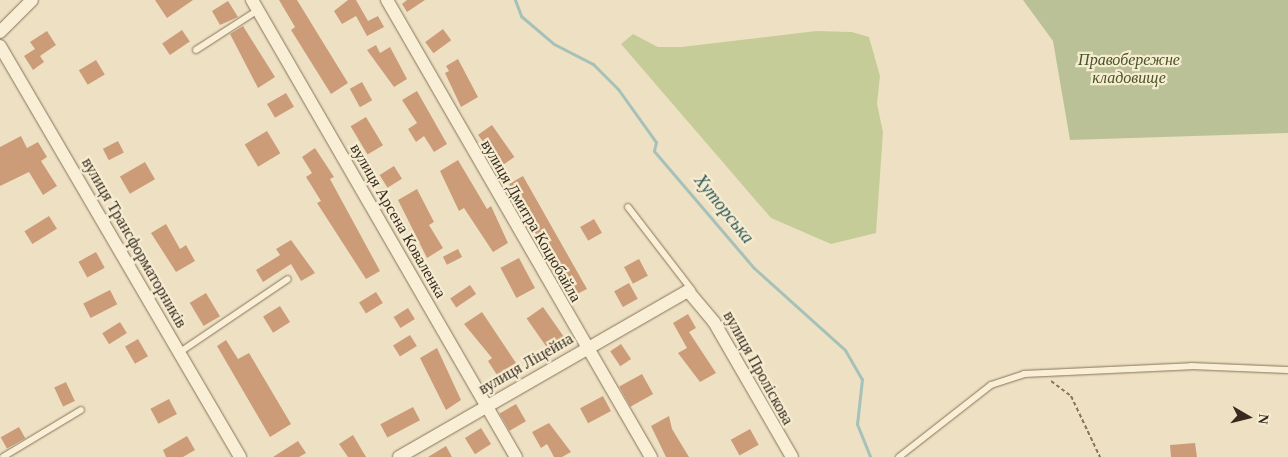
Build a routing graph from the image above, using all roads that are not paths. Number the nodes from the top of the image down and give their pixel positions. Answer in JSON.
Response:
{"nodes":[{"id":1,"x":32,"y":0,"type":"edge"},
{"id":2,"x":387,"y":0,"type":"edge"},
{"id":3,"x":255,"y":5,"type":"edge"},
{"id":4,"x":0,"y":32,"type":"edge"},
{"id":5,"x":0,"y":46,"type":"edge"},
{"id":6,"x":196,"y":50,"type":"dead end"},
{"id":7,"x":628,"y":206,"type":"dead end"},
{"id":8,"x":288,"y":279,"type":"dead end"},
{"id":9,"x":694,"y":293,"type":"junction"},
{"id":10,"x":586,"y":347,"type":"junction"},
{"id":11,"x":180,"y":352,"type":"junction"},
{"id":12,"x":1287,"y":370,"type":"dead end"},
{"id":13,"x":485,"y":406,"type":"junction"},
{"id":14,"x":81,"y":410,"type":"dead end"},
{"id":15,"x":3,"y":457,"type":"edge"},
{"id":16,"x":240,"y":457,"type":"edge"},
{"id":17,"x":399,"y":457,"type":"edge"},
{"id":18,"x":516,"y":457,"type":"edge"},
{"id":19,"x":651,"y":457,"type":"edge"},
{"id":20,"x":792,"y":457,"type":"edge"},
{"id":21,"x":899,"y":457,"type":"edge"}],
"edges":[{"from":1,"to":4,"type":"street"},
{"from":2,"to":10,"type":"street","name":"вулиця Дмитра Коцюбайла"},
{"from":3,"to":6,"type":"lane"},
{"from":3,"to":13,"type":"street","name":"вулиця Арсена Коваленка"},
{"from":5,"to":11,"type":"street","name":"вулиця Трансформаторників"},
{"from":7,"to":9,"type":"lane"},
{"from":8,"to":11,"type":"lane"},
{"from":9,"to":10,"type":"street","name":"вулиця Ліцейна"},
{"from":9,"to":20,"type":"street","name":"вулиця Проліскова"},
{"from":10,"to":13,"type":"street","name":"вулиця Ліцейна"},
{"from":10,"to":19,"type":"street","name":"вулиця Дмитра Коцюбайла"},
{"from":11,"to":16,"type":"street","name":"вулиця Трансформаторників"},
{"from":12,"to":21,"type":"lane"},
{"from":13,"to":17,"type":"street","name":"вулиця Ліцейна"},
{"from":13,"to":18,"type":"street","name":"вулиця Арсена Коваленка"},
{"from":14,"to":15,"type":"lane"}]}
